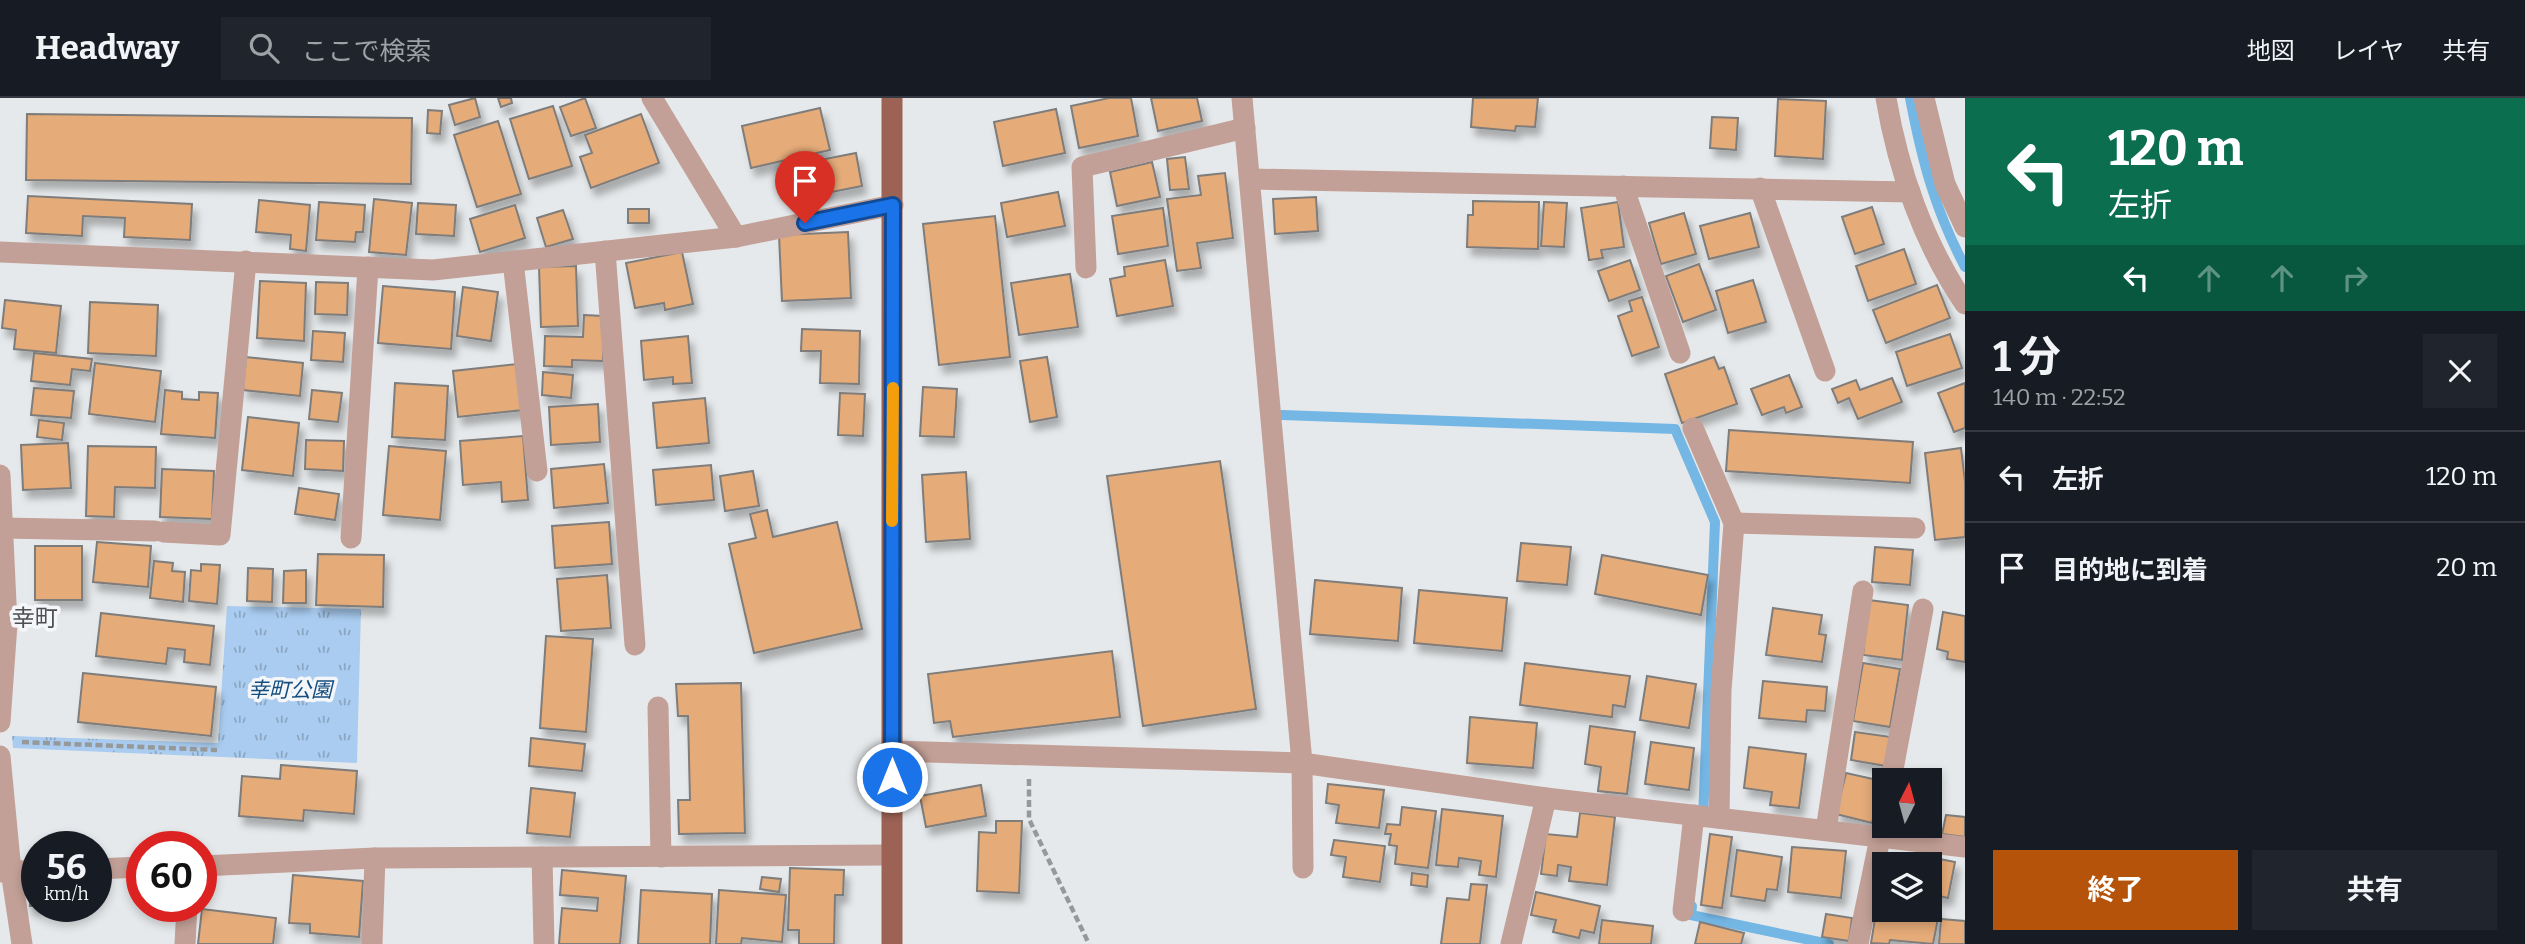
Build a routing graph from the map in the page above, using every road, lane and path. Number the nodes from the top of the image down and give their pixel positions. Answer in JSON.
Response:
{"nodes":[{"id":1,"x":652,"y":98,"type":"edge"},
{"id":2,"x":892,"y":98,"type":"edge"},
{"id":3,"x":1242,"y":98,"type":"edge"},
{"id":4,"x":1886,"y":98,"type":"edge"},
{"id":5,"x":1924,"y":98,"type":"edge"},
{"id":6,"x":1237,"y":130,"type":"junction"},
{"id":7,"x":1251,"y":179,"type":"junction"},
{"id":8,"x":1623,"y":186,"type":"junction"},
{"id":9,"x":1760,"y":188,"type":"junction"},
{"id":10,"x":1910,"y":192,"type":"junction"},
{"id":11,"x":893,"y":205,"type":"junction"},
{"id":12,"x":1965,"y":227,"type":"edge"},
{"id":13,"x":736,"y":237,"type":"junction"},
{"id":14,"x":605,"y":251,"type":"junction"},
{"id":15,"x":0,"y":252,"type":"edge"},
{"id":16,"x":246,"y":261,"type":"junction"},
{"id":17,"x":513,"y":261,"type":"junction"},
{"id":18,"x":368,"y":267,"type":"junction"},
{"id":19,"x":1086,"y":268,"type":"dead end"},
{"id":20,"x":1965,"y":304,"type":"edge"},
{"id":21,"x":1681,"y":354,"type":"dead end"},
{"id":22,"x":1825,"y":371,"type":"dead end"},
{"id":23,"x":1693,"y":428,"type":"dead end"},
{"id":24,"x":537,"y":471,"type":"dead end"},
{"id":25,"x":0,"y":475,"type":"edge"},
{"id":26,"x":1734,"y":523,"type":"junction"},
{"id":27,"x":3,"y":528,"type":"junction"},
{"id":28,"x":1915,"y":528,"type":"dead end"},
{"id":29,"x":351,"y":538,"type":"dead end"},
{"id":30,"x":1863,"y":591,"type":"dead end"},
{"id":31,"x":1923,"y":609,"type":"dead end"},
{"id":32,"x":635,"y":645,"type":"dead end"},
{"id":33,"x":658,"y":707,"type":"dead end"},
{"id":34,"x":0,"y":722,"type":"edge"},
{"id":35,"x":7,"y":749,"type":"edge"},
{"id":36,"x":216,"y":750,"type":"dead end"},
{"id":37,"x":892,"y":751,"type":"junction"},
{"id":38,"x":1030,"y":757,"type":"junction"},
{"id":39,"x":1302,"y":763,"type":"junction"},
{"id":40,"x":1893,"y":768,"type":"edge"},
{"id":41,"x":1546,"y":798,"type":"junction"},
{"id":42,"x":1705,"y":816,"type":"junction"},
{"id":43,"x":1826,"y":830,"type":"junction"},
{"id":44,"x":1872,"y":835,"type":"edge"},
{"id":45,"x":1881,"y":838,"type":"edge"},
{"id":46,"x":1896,"y":838,"type":"edge"},
{"id":47,"x":1965,"y":847,"type":"edge"},
{"id":48,"x":891,"y":855,"type":"junction"},
{"id":49,"x":542,"y":857,"type":"junction"},
{"id":50,"x":661,"y":857,"type":"junction"},
{"id":51,"x":375,"y":858,"type":"junction"},
{"id":52,"x":217,"y":865,"type":"edge"},
{"id":53,"x":1303,"y":868,"type":"dead end"},
{"id":54,"x":6,"y":871,"type":"edge"},
{"id":55,"x":1683,"y":911,"type":"dead end"},
{"id":56,"x":186,"y":922,"type":"edge"},
{"id":57,"x":22,"y":944,"type":"edge"},
{"id":58,"x":185,"y":944,"type":"edge"},
{"id":59,"x":372,"y":944,"type":"edge"},
{"id":60,"x":544,"y":944,"type":"edge"},
{"id":61,"x":892,"y":944,"type":"edge"},
{"id":62,"x":1089,"y":944,"type":"edge"},
{"id":63,"x":1511,"y":944,"type":"edge"},
{"id":64,"x":1858,"y":944,"type":"edge"}],
"edges":[{"from":1,"to":13,"type":"street"},
{"from":2,"to":11,"type":"main road"},
{"from":3,"to":6,"type":"street"},
{"from":4,"to":10,"type":"street"},
{"from":5,"to":12,"type":"street"},
{"from":6,"to":7,"type":"street"},
{"from":6,"to":19,"type":"street"},
{"from":7,"to":8,"type":"street"},
{"from":7,"to":39,"type":"street"},
{"from":8,"to":9,"type":"street"},
{"from":8,"to":21,"type":"street"},
{"from":9,"to":10,"type":"street"},
{"from":9,"to":22,"type":"street"},
{"from":10,"to":20,"type":"street"},
{"from":11,"to":13,"type":"street"},
{"from":11,"to":37,"type":"main road"},
{"from":13,"to":14,"type":"street"},
{"from":14,"to":17,"type":"street"},
{"from":14,"to":32,"type":"street"},
{"from":15,"to":16,"type":"street"},
{"from":16,"to":18,"type":"street"},
{"from":16,"to":27,"type":"street"},
{"from":17,"to":18,"type":"street"},
{"from":17,"to":24,"type":"street"},
{"from":18,"to":29,"type":"street"},
{"from":23,"to":26,"type":"street"},
{"from":25,"to":27,"type":"street"},
{"from":26,"to":28,"type":"street"},
{"from":26,"to":42,"type":"street"},
{"from":27,"to":34,"type":"street"},
{"from":30,"to":43,"type":"street"},
{"from":31,"to":40,"type":"street"},
{"from":33,"to":50,"type":"street"},
{"from":35,"to":36,"type":"path"},
{"from":35,"to":54,"type":"street"},
{"from":37,"to":38,"type":"street"},
{"from":37,"to":48,"type":"main road"},
{"from":38,"to":39,"type":"street"},
{"from":38,"to":62,"type":"path"},
{"from":39,"to":41,"type":"street"},
{"from":39,"to":53,"type":"street"},
{"from":41,"to":42,"type":"street"},
{"from":41,"to":63,"type":"street"},
{"from":42,"to":43,"type":"street"},
{"from":42,"to":55,"type":"street"},
{"from":43,"to":44,"type":"street"},
{"from":45,"to":64,"type":"street"},
{"from":46,"to":47,"type":"street"},
{"from":48,"to":50,"type":"street"},
{"from":48,"to":61,"type":"main road"},
{"from":49,"to":50,"type":"street"},
{"from":49,"to":51,"type":"street"},
{"from":49,"to":60,"type":"street"},
{"from":51,"to":52,"type":"street"},
{"from":51,"to":59,"type":"street"},
{"from":54,"to":57,"type":"street"},
{"from":56,"to":58,"type":"street"}]}
